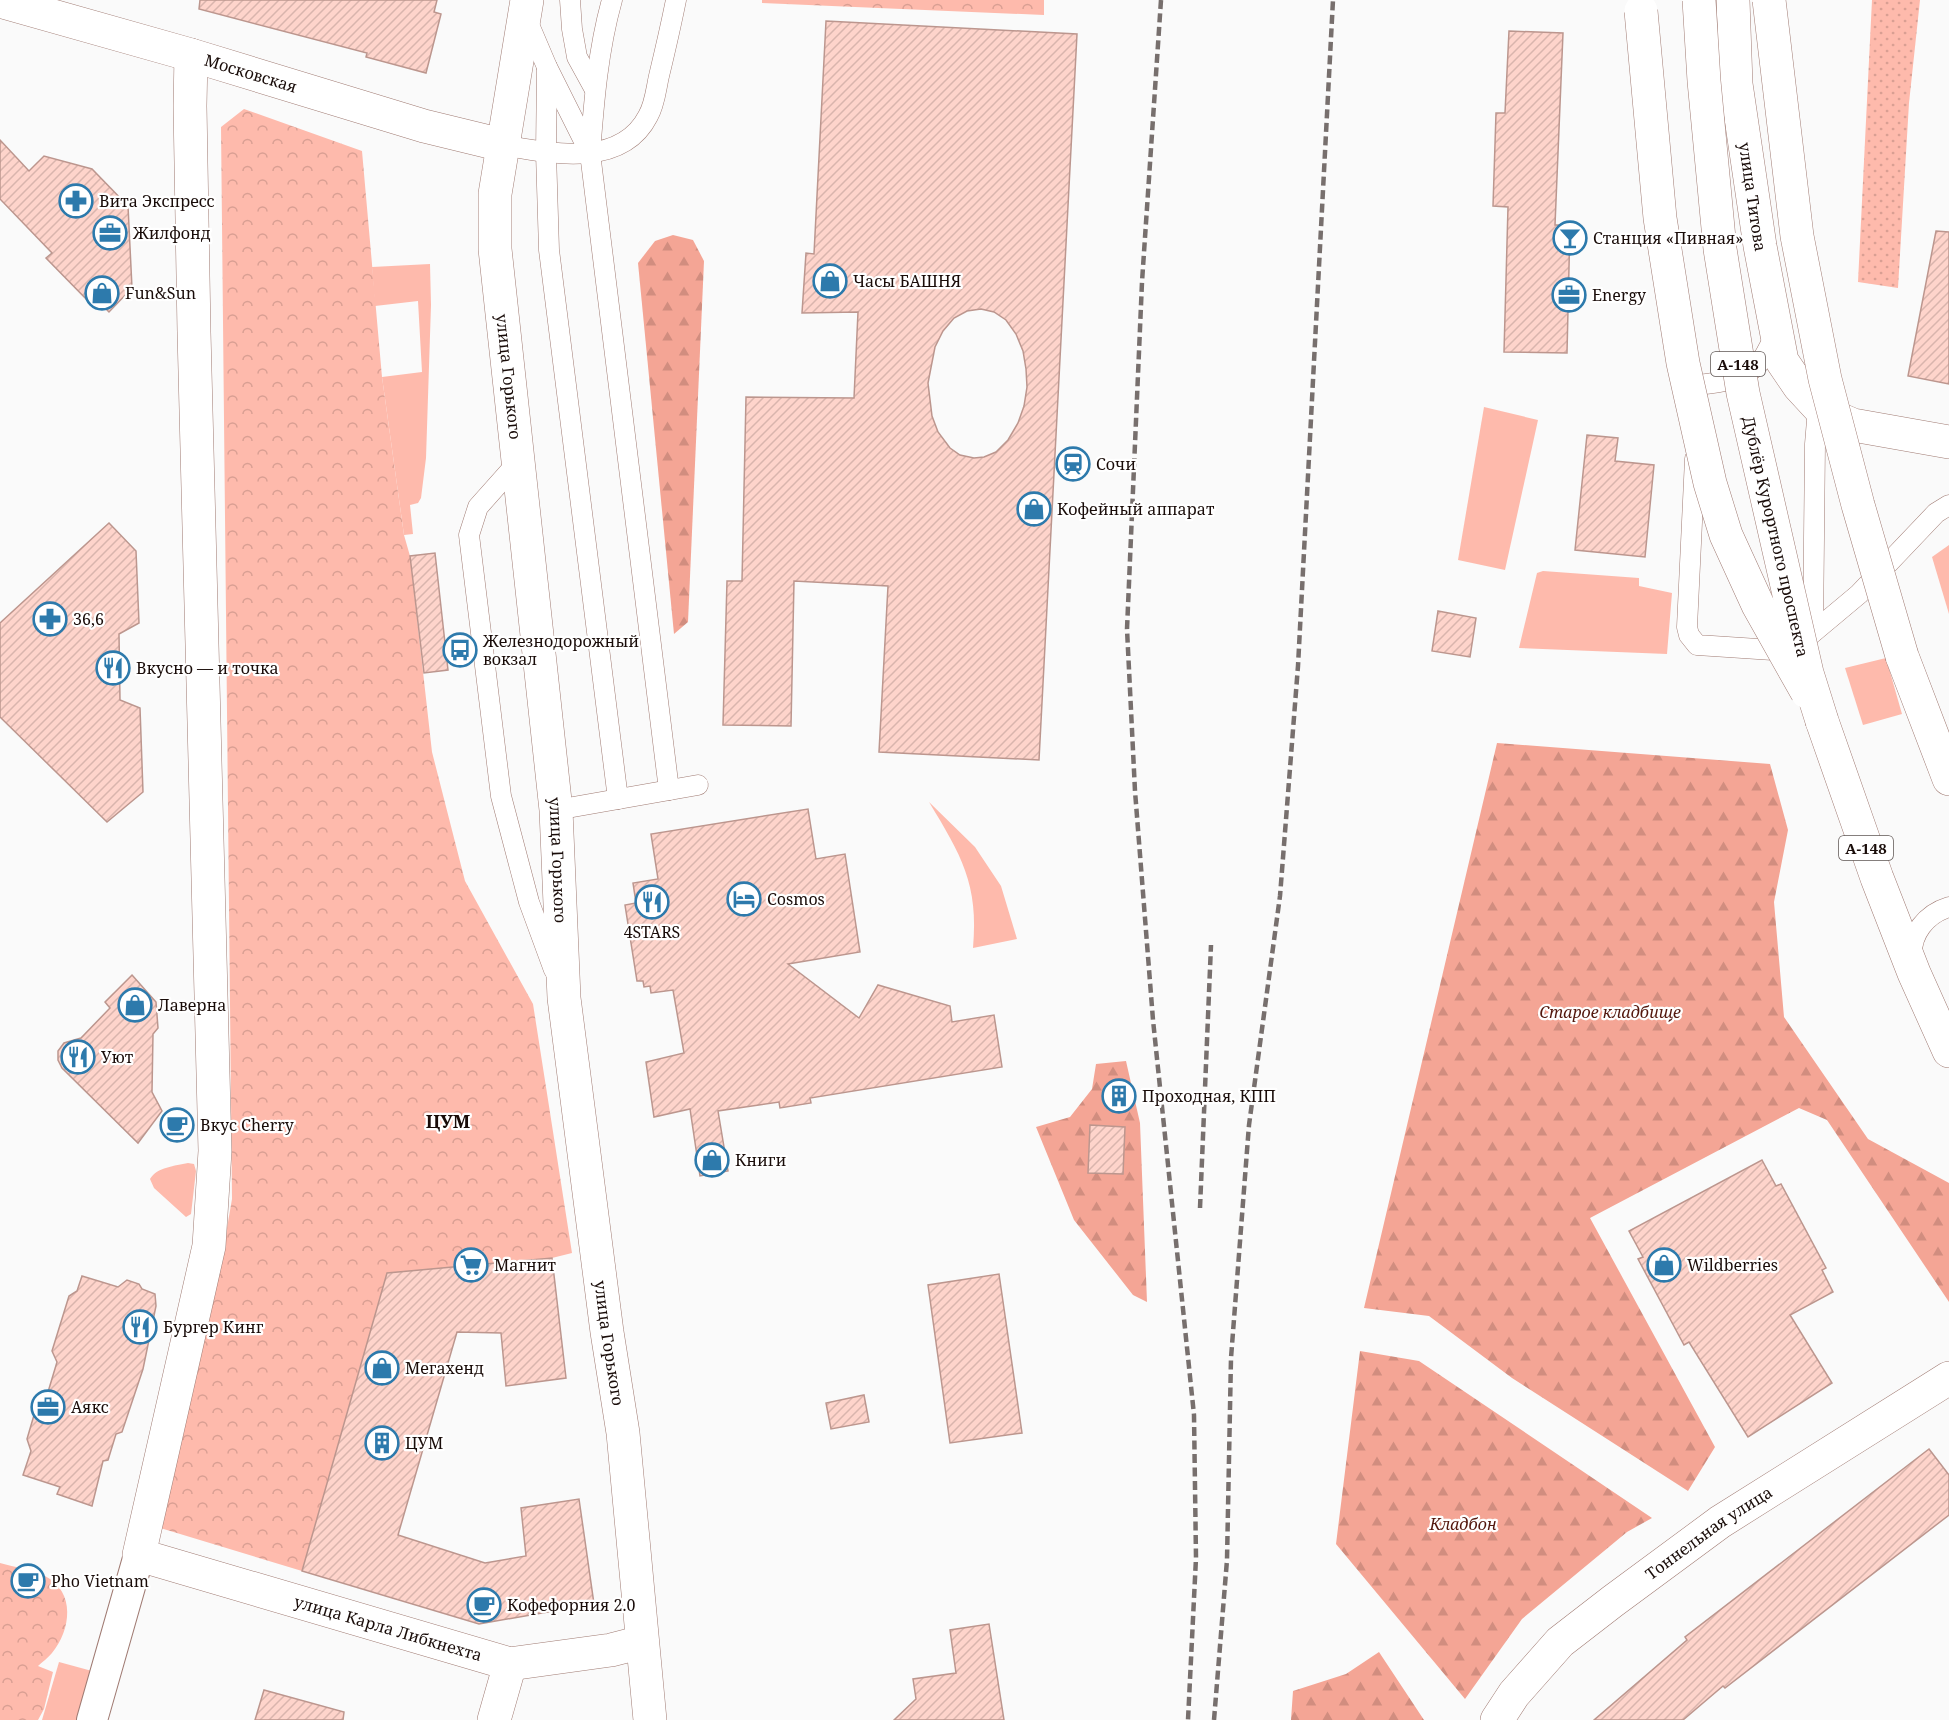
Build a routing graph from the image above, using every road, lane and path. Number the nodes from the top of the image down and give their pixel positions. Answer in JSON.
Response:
{"nodes":[{"id":1,"x":570,"y":0,"type":"edge"},
{"id":2,"x":612,"y":0,"type":"edge"},
{"id":3,"x":676,"y":0,"type":"edge"},
{"id":4,"x":1699,"y":0,"type":"edge"},
{"id":5,"x":1733,"y":0,"type":"edge"},
{"id":6,"x":1769,"y":0,"type":"edge"},
{"id":7,"x":0,"y":1,"type":"edge"},
{"id":8,"x":1641,"y":5,"type":"edge"},
{"id":9,"x":526,"y":7,"type":"edge"},
{"id":10,"x":191,"y":55,"type":"junction"},
{"id":11,"x":547,"y":67,"type":"junction"},
{"id":12,"x":594,"y":88,"type":"junction"},
{"id":13,"x":502,"y":145,"type":"junction"},
{"id":14,"x":546,"y":153,"type":"junction"},
{"id":15,"x":590,"y":153,"type":"junction"},
{"id":16,"x":1776,"y":332,"type":"junction"},
{"id":17,"x":1808,"y":397,"type":"junction"},
{"id":18,"x":1949,"y":442,"type":"edge"},
{"id":19,"x":518,"y":462,"type":"junction"},
{"id":20,"x":1949,"y":505,"type":"edge"},
{"id":21,"x":1813,"y":632,"type":"junction"},
{"id":22,"x":1822,"y":721,"type":"junction"},
{"id":23,"x":1949,"y":779,"type":"edge"},
{"id":24,"x":698,"y":785,"type":"dead end"},
{"id":25,"x":669,"y":790,"type":"junction"},
{"id":26,"x":618,"y":799,"type":"junction"},
{"id":27,"x":556,"y":810,"type":"junction"},
{"id":28,"x":1949,"y":907,"type":"edge"},
{"id":29,"x":1914,"y":973,"type":"junction"},
{"id":30,"x":564,"y":998,"type":"junction"},
{"id":31,"x":1949,"y":1003,"type":"edge"},
{"id":32,"x":1949,"y":1051,"type":"edge"},
{"id":33,"x":1949,"y":1378,"type":"edge"},
{"id":34,"x":140,"y":1555,"type":"junction"},
{"id":35,"x":642,"y":1642,"type":"junction"},
{"id":36,"x":510,"y":1664,"type":"junction"},
{"id":37,"x":92,"y":1720,"type":"edge"},
{"id":38,"x":494,"y":1720,"type":"edge"},
{"id":39,"x":650,"y":1720,"type":"edge"},
{"id":40,"x":1497,"y":1720,"type":"edge"}],
"edges":[{"from":1,"to":12,"type":"lane"},
{"from":2,"to":12,"type":"lane"},
{"from":3,"to":15,"type":"lane"},
{"from":4,"to":22,"type":"main road","name":"Дублёр Курортного проспекта","number":"А-148","bridge":true},
{"from":5,"to":16,"type":"main road","name":"улица Титова"},
{"from":6,"to":23,"type":"main road","bridge":true},
{"from":7,"to":10,"type":"main road","name":"Московская"},
{"from":8,"to":22,"type":"main road","number":"А-148","bridge":true},
{"from":9,"to":11,"type":"lane"},
{"from":9,"to":13,"type":"main road","name":"улица Горького"},
{"from":10,"to":13,"type":"main road","name":"Московская"},
{"from":10,"to":34,"type":"main road"},
{"from":11,"to":14,"type":"lane"},
{"from":11,"to":15,"type":"lane"},
{"from":12,"to":15,"type":"lane"},
{"from":13,"to":14,"type":"lane"},
{"from":13,"to":19,"type":"main road","name":"улица Горького"},
{"from":14,"to":15,"type":"lane"},
{"from":14,"to":26,"type":"lane"},
{"from":15,"to":25,"type":"lane"},
{"from":16,"to":17,"type":"main road","name":"улица Титова"},
{"from":16,"to":21,"type":"lane"},
{"from":17,"to":18,"type":"main road"},
{"from":17,"to":21,"type":"lane"},
{"from":19,"to":27,"type":"main road","name":"улица Горького"},
{"from":19,"to":30,"type":"lane"},
{"from":20,"to":21,"type":"lane"},
{"from":22,"to":29,"type":"main road","name":"Дублёр Курортного проспекта","number":"А-148"},
{"from":24,"to":25,"type":"lane"},
{"from":25,"to":26,"type":"lane"},
{"from":26,"to":27,"type":"lane"},
{"from":27,"to":30,"type":"main road","name":"улица Горького"},
{"from":28,"to":29,"type":"lane","number":"А-148"},
{"from":29,"to":31,"type":"lane","number":"А-148"},
{"from":29,"to":32,"type":"main road","name":"Дублёр Курортного проспекта","number":"А-148"},
{"from":30,"to":35,"type":"main road","name":"улица Горького"},
{"from":33,"to":40,"type":"main road","name":"Тоннельная улица"},
{"from":34,"to":36,"type":"main road","name":"улица Карла Либкнехта"},
{"from":34,"to":37,"type":"street"},
{"from":35,"to":36,"type":"main road","name":"улица Карла Либкнехта"},
{"from":35,"to":39,"type":"main road","name":"улица Горького"},
{"from":36,"to":38,"type":"main road"}]}
